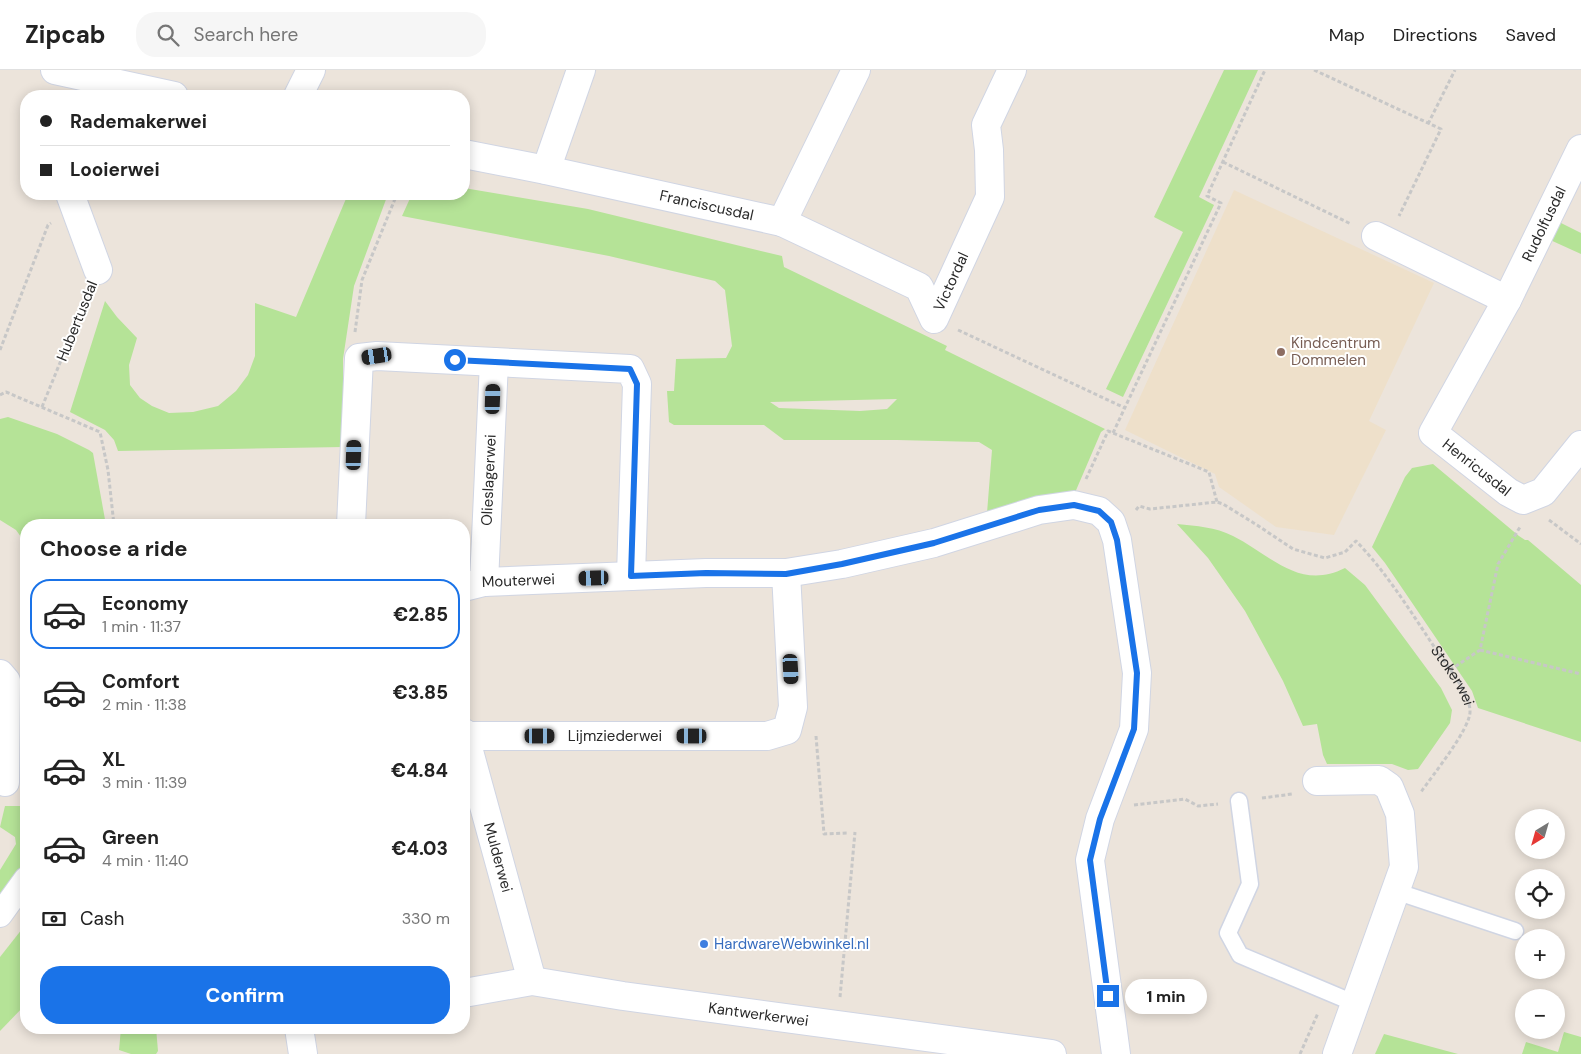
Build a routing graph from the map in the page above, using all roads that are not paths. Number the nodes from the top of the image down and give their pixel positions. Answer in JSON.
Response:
{"nodes":[{"id":1,"x":311,"y":70,"type":"edge"},
{"id":2,"x":581,"y":70,"type":"edge"},
{"id":3,"x":856,"y":70,"type":"edge"},
{"id":4,"x":1012,"y":70,"type":"edge"},
{"id":5,"x":65,"y":77,"type":"edge"},
{"id":6,"x":140,"y":90,"type":"edge"},
{"id":7,"x":301,"y":90,"type":"edge"},
{"id":8,"x":1581,"y":149,"type":"edge"},
{"id":9,"x":470,"y":155,"type":"edge"},
{"id":10,"x":546,"y":170,"type":"junction"},
{"id":11,"x":72,"y":200,"type":"edge"},
{"id":12,"x":782,"y":222,"type":"junction"},
{"id":13,"x":1381,"y":238,"type":"road end"},
{"id":14,"x":98,"y":270,"type":"road end"},
{"id":15,"x":1507,"y":300,"type":"junction"},
{"id":16,"x":494,"y":362,"type":"junction"},
{"id":17,"x":1433,"y":434,"type":"joint"},
{"id":18,"x":1581,"y":445,"type":"edge"},
{"id":19,"x":351,"y":519,"type":"edge"},
{"id":20,"x":786,"y":574,"type":"junction"},
{"id":21,"x":631,"y":576,"type":"junction"},
{"id":22,"x":474,"y":584,"type":"edge"},
{"id":23,"x":0,"y":674,"type":"edge"},
{"id":24,"x":470,"y":734,"type":"edge"},
{"id":25,"x":470,"y":756,"type":"edge"},
{"id":26,"x":1317,"y":781,"type":"road end"},
{"id":27,"x":10,"y":782,"type":"edge"},
{"id":28,"x":1239,"y":802,"type":"road end"},
{"id":29,"x":20,"y":887,"type":"edge"},
{"id":30,"x":1396,"y":891,"type":"junction"},
{"id":31,"x":0,"y":915,"type":"edge"},
{"id":32,"x":1515,"y":931,"type":"dead end"},
{"id":33,"x":532,"y":981,"type":"junction"},
{"id":34,"x":470,"y":992,"type":"edge"},
{"id":35,"x":1354,"y":1003,"type":"junction"},
{"id":36,"x":300,"y":1034,"type":"edge"},
{"id":37,"x":960,"y":1048,"type":"edge"},
{"id":38,"x":303,"y":1054,"type":"edge"},
{"id":39,"x":1052,"y":1054,"type":"edge"},
{"id":40,"x":1116,"y":1054,"type":"edge"},
{"id":41,"x":1336,"y":1054,"type":"edge"}],
"edges":[{"from":1,"to":7,"type":"street"},
{"from":2,"to":10,"type":"street"},
{"from":3,"to":12,"type":"street"},
{"from":4,"to":12,"type":"street","name":"Victordal"},
{"from":5,"to":6,"type":"street"},
{"from":8,"to":15,"type":"street","name":"Rudolfusdal"},
{"from":9,"to":10,"type":"street","name":"Franciscusdal"},
{"from":10,"to":12,"type":"street","name":"Franciscusdal"},
{"from":11,"to":14,"type":"street","name":"Hubertusdal"},
{"from":13,"to":15,"type":"street"},
{"from":15,"to":17,"type":"street","name":"Rudolfusdal"},
{"from":16,"to":19,"type":"street"},
{"from":16,"to":21,"type":"street"},
{"from":16,"to":22,"type":"street","name":"Olieslagerwei"},
{"from":17,"to":18,"type":"street","name":"Henricusdal"},
{"from":20,"to":21,"type":"street","name":"Mouterwei"},
{"from":20,"to":24,"type":"street","name":"Lijmziederwei"},
{"from":20,"to":40,"type":"street","name":"Mouterwei"},
{"from":21,"to":22,"type":"street","name":"Mouterwei"},
{"from":23,"to":27,"type":"street"},
{"from":25,"to":33,"type":"street","name":"Mulderwei"},
{"from":26,"to":30,"type":"street"},
{"from":28,"to":35,"type":"lane"},
{"from":29,"to":31,"type":"street"},
{"from":30,"to":32,"type":"lane"},
{"from":30,"to":35,"type":"street"},
{"from":33,"to":34,"type":"street","name":"Kantwerkerwei"},
{"from":33,"to":37,"type":"street","name":"Kantwerkerwei"},
{"from":35,"to":41,"type":"street"},
{"from":36,"to":38,"type":"street"},
{"from":37,"to":39,"type":"street","name":"Kantwerkerwei"}]}
